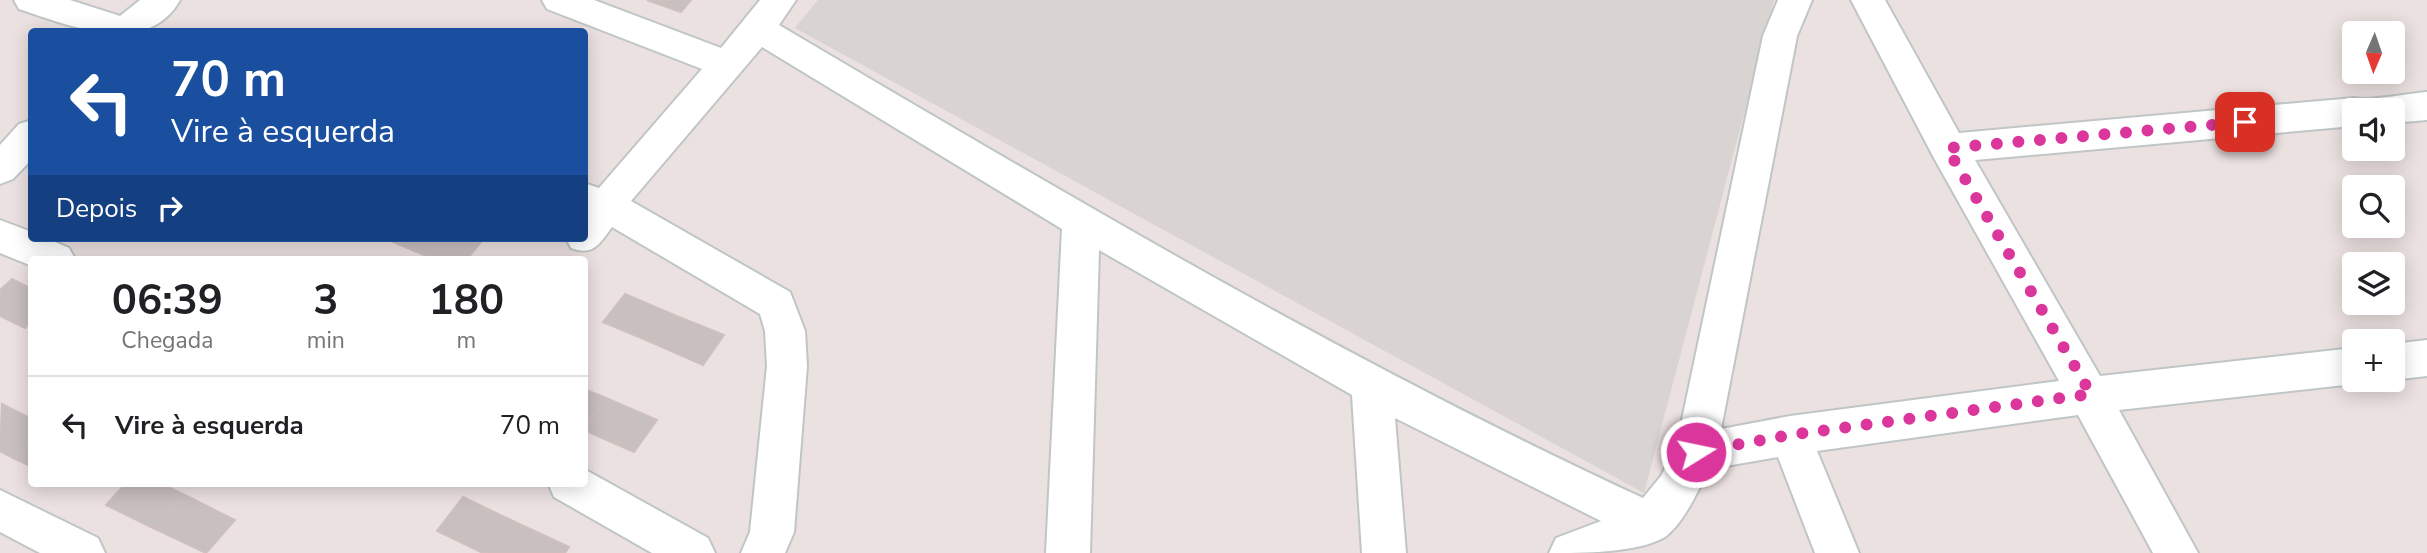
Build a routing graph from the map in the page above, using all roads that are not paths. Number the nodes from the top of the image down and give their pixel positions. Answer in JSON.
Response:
{"nodes":[{"id":1,"x":31,"y":0,"type":"edge"},
{"id":2,"x":163,"y":0,"type":"edge"},
{"id":3,"x":559,"y":0,"type":"edge"},
{"id":4,"x":1795,"y":0,"type":"edge"},
{"id":5,"x":1868,"y":0,"type":"edge"},
{"id":6,"x":769,"y":14,"type":"edge"},
{"id":7,"x":115,"y":28,"type":"edge"},
{"id":8,"x":128,"y":28,"type":"edge"},
{"id":9,"x":728,"y":65,"type":"junction"},
{"id":10,"x":2427,"y":106,"type":"edge"},
{"id":11,"x":2405,"y":108,"type":"edge"},
{"id":12,"x":2342,"y":113,"type":"edge"},
{"id":13,"x":28,"y":138,"type":"edge"},
{"id":14,"x":1947,"y":148,"type":"junction"},
{"id":15,"x":0,"y":169,"type":"edge"},
{"id":16,"x":589,"y":219,"type":"edge"},
{"id":17,"x":1081,"y":221,"type":"junction"},
{"id":18,"x":0,"y":236,"type":"edge"},
{"id":19,"x":50,"y":256,"type":"edge"},
{"id":20,"x":2427,"y":358,"type":"edge"},
{"id":21,"x":2405,"y":361,"type":"edge"},
{"id":22,"x":2342,"y":367,"type":"edge"},
{"id":23,"x":1372,"y":387,"type":"junction"},
{"id":24,"x":2091,"y":394,"type":"junction"},
{"id":25,"x":1790,"y":435,"type":"junction"},
{"id":26,"x":1696,"y":452,"type":"junction"},
{"id":27,"x":576,"y":487,"type":"edge"},
{"id":28,"x":0,"y":510,"type":"edge"},
{"id":29,"x":1650,"y":523,"type":"junction"},
{"id":30,"x":83,"y":553,"type":"edge"},
{"id":31,"x":693,"y":553,"type":"edge"},
{"id":32,"x":763,"y":553,"type":"edge"},
{"id":33,"x":1068,"y":553,"type":"edge"},
{"id":34,"x":1384,"y":553,"type":"edge"},
{"id":35,"x":1571,"y":553,"type":"edge"},
{"id":36,"x":1837,"y":553,"type":"edge"},
{"id":37,"x":2176,"y":553,"type":"edge"}],
"edges":[{"from":1,"to":7,"type":"street"},
{"from":2,"to":8,"type":"street"},
{"from":3,"to":9,"type":"street"},
{"from":4,"to":26,"type":"street"},
{"from":5,"to":14,"type":"street"},
{"from":6,"to":9,"type":"street"},
{"from":6,"to":17,"type":"street"},
{"from":9,"to":16,"type":"street"},
{"from":10,"to":11,"type":"street"},
{"from":12,"to":14,"type":"street"},
{"from":13,"to":15,"type":"street"},
{"from":14,"to":24,"type":"street"},
{"from":16,"to":32,"type":"street"},
{"from":17,"to":23,"type":"street"},
{"from":17,"to":33,"type":"street"},
{"from":18,"to":19,"type":"street"},
{"from":20,"to":21,"type":"street"},
{"from":22,"to":24,"type":"street"},
{"from":23,"to":29,"type":"street"},
{"from":23,"to":34,"type":"street"},
{"from":24,"to":25,"type":"street"},
{"from":24,"to":37,"type":"street"},
{"from":25,"to":26,"type":"street"},
{"from":25,"to":36,"type":"street"},
{"from":26,"to":29,"type":"street"},
{"from":27,"to":31,"type":"street"},
{"from":28,"to":30,"type":"street"},
{"from":29,"to":35,"type":"street"}]}
